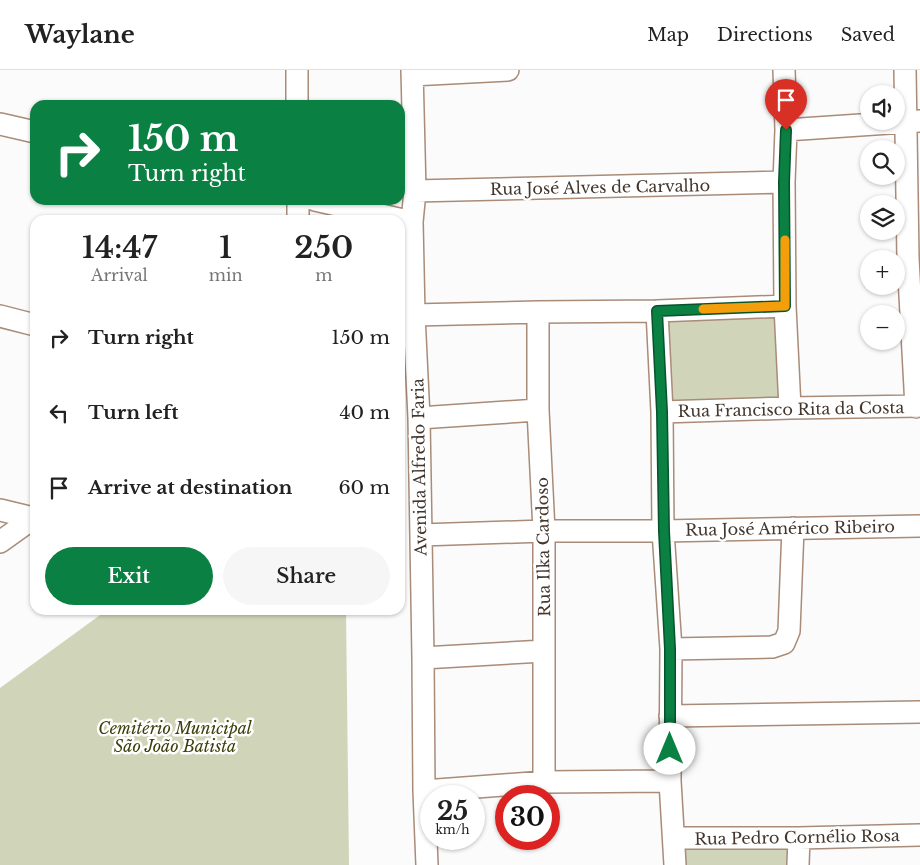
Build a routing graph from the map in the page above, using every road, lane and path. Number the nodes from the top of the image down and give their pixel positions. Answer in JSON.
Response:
{"nodes":[{"id":1,"x":297,"y":70,"type":"edge"},
{"id":2,"x":508,"y":70,"type":"edge"},
{"id":3,"x":784,"y":70,"type":"edge"},
{"id":4,"x":905,"y":70,"type":"edge"},
{"id":5,"x":412,"y":72,"type":"edge"},
{"id":6,"x":297,"y":100,"type":"edge"},
{"id":7,"x":913,"y":122,"type":"edge"},
{"id":8,"x":0,"y":124,"type":"edge"},
{"id":9,"x":786,"y":130,"type":"junction"},
{"id":10,"x":30,"y":131,"type":"edge"},
{"id":11,"x":784,"y":182,"type":"junction"},
{"id":12,"x":415,"y":191,"type":"junction"},
{"id":13,"x":337,"y":205,"type":"edge"},
{"id":14,"x":381,"y":215,"type":"edge"},
{"id":15,"x":405,"y":220,"type":"edge"},
{"id":16,"x":412,"y":222,"type":"junction"},
{"id":17,"x":785,"y":306,"type":"junction"},
{"id":18,"x":657,"y":311,"type":"junction"},
{"id":19,"x":538,"y":312,"type":"junction"},
{"id":20,"x":414,"y":315,"type":"junction"},
{"id":21,"x":0,"y":316,"type":"edge"},
{"id":22,"x":30,"y":324,"type":"edge"},
{"id":23,"x":918,"y":406,"type":"edge"},
{"id":24,"x":790,"y":408,"type":"junction"},
{"id":25,"x":538,"y":410,"type":"junction"},
{"id":26,"x":662,"y":412,"type":"junction"},
{"id":27,"x":419,"y":418,"type":"junction"},
{"id":28,"x":0,"y":510,"type":"edge"},
{"id":29,"x":30,"y":517,"type":"edge"},
{"id":30,"x":30,"y":521,"type":"edge"},
{"id":31,"x":920,"y":526,"type":"edge"},
{"id":32,"x":793,"y":528,"type":"junction"},
{"id":33,"x":544,"y":531,"type":"junction"},
{"id":34,"x":664,"y":531,"type":"junction"},
{"id":35,"x":421,"y":535,"type":"junction"},
{"id":36,"x":0,"y":542,"type":"edge"},
{"id":37,"x":670,"y":649,"type":"junction"},
{"id":38,"x":544,"y":651,"type":"junction"},
{"id":39,"x":423,"y":658,"type":"junction"},
{"id":40,"x":920,"y":712,"type":"edge"},
{"id":41,"x":670,"y":716,"type":"junction"},
{"id":42,"x":670,"y":781,"type":"junction"},
{"id":43,"x":544,"y":782,"type":"junction"},
{"id":44,"x":424,"y":785,"type":"edge"},
{"id":45,"x":485,"y":786,"type":"edge"},
{"id":46,"x":920,"y":835,"type":"edge"},
{"id":47,"x":674,"y":838,"type":"junction"},
{"id":48,"x":799,"y":838,"type":"junction"},
{"id":49,"x":426,"y":850,"type":"edge"},
{"id":50,"x":427,"y":865,"type":"edge"},
{"id":51,"x":675,"y":865,"type":"edge"},
{"id":52,"x":798,"y":865,"type":"edge"}],
"edges":[{"from":1,"to":6,"type":"street"},
{"from":2,"to":5,"type":"street"},
{"from":3,"to":9,"type":"street"},
{"from":4,"to":7,"type":"street"},
{"from":5,"to":12,"type":"street","name":"Avenida Alfredo Faria"},
{"from":7,"to":9,"type":"street"},
{"from":7,"to":23,"type":"street"},
{"from":8,"to":10,"type":"street"},
{"from":9,"to":11,"type":"street"},
{"from":11,"to":12,"type":"street","name":"Rua José Alves de Carvalho"},
{"from":11,"to":17,"type":"street"},
{"from":12,"to":16,"type":"street","name":"Avenida Alfredo Faria"},
{"from":13,"to":14,"type":"street"},
{"from":15,"to":16,"type":"street"},
{"from":16,"to":20,"type":"street","name":"Avenida Alfredo Faria"},
{"from":17,"to":18,"type":"street"},
{"from":17,"to":24,"type":"street"},
{"from":18,"to":19,"type":"street"},
{"from":18,"to":26,"type":"street"},
{"from":19,"to":20,"type":"street"},
{"from":19,"to":25,"type":"street","name":"Rua Ilka Cardoso"},
{"from":20,"to":27,"type":"street","name":"Avenida Alfredo Faria"},
{"from":21,"to":22,"type":"street"},
{"from":23,"to":24,"type":"street","name":"Rua Francisco Rita da Costa"},
{"from":24,"to":26,"type":"street","name":"Rua Francisco Rita da Costa"},
{"from":25,"to":27,"type":"street"},
{"from":25,"to":33,"type":"street","name":"Rua Ilka Cardoso"},
{"from":26,"to":34,"type":"street"},
{"from":27,"to":35,"type":"street","name":"Avenida Alfredo Faria"},
{"from":28,"to":29,"type":"street"},
{"from":30,"to":36,"type":"street"},
{"from":31,"to":32,"type":"street","name":"Rua José Américo Ribeiro"},
{"from":32,"to":34,"type":"street","name":"Rua José Américo Ribeiro"},
{"from":32,"to":37,"type":"street"},
{"from":33,"to":34,"type":"street","name":"Rua José Américo Ribeiro"},
{"from":33,"to":35,"type":"street","name":"Rua José Américo Ribeiro"},
{"from":33,"to":38,"type":"street","name":"Rua Ilka Cardoso"},
{"from":34,"to":37,"type":"street"},
{"from":35,"to":39,"type":"street","name":"Avenida Alfredo Faria"},
{"from":37,"to":41,"type":"street"},
{"from":38,"to":39,"type":"street"},
{"from":38,"to":43,"type":"street","name":"Rua Ilka Cardoso"},
{"from":39,"to":44,"type":"street","name":"Avenida Alfredo Faria"},
{"from":40,"to":41,"type":"street"},
{"from":41,"to":42,"type":"street"},
{"from":42,"to":43,"type":"street"},
{"from":42,"to":47,"type":"street"},
{"from":43,"to":45,"type":"street"},
{"from":46,"to":48,"type":"street","name":"Rua Pedro Cornélio Rosa"},
{"from":47,"to":48,"type":"street","name":"Rua Pedro Cornélio Rosa"},
{"from":47,"to":51,"type":"street"},
{"from":48,"to":52,"type":"street"},
{"from":49,"to":50,"type":"street","name":"Avenida Alfredo Faria"}]}
